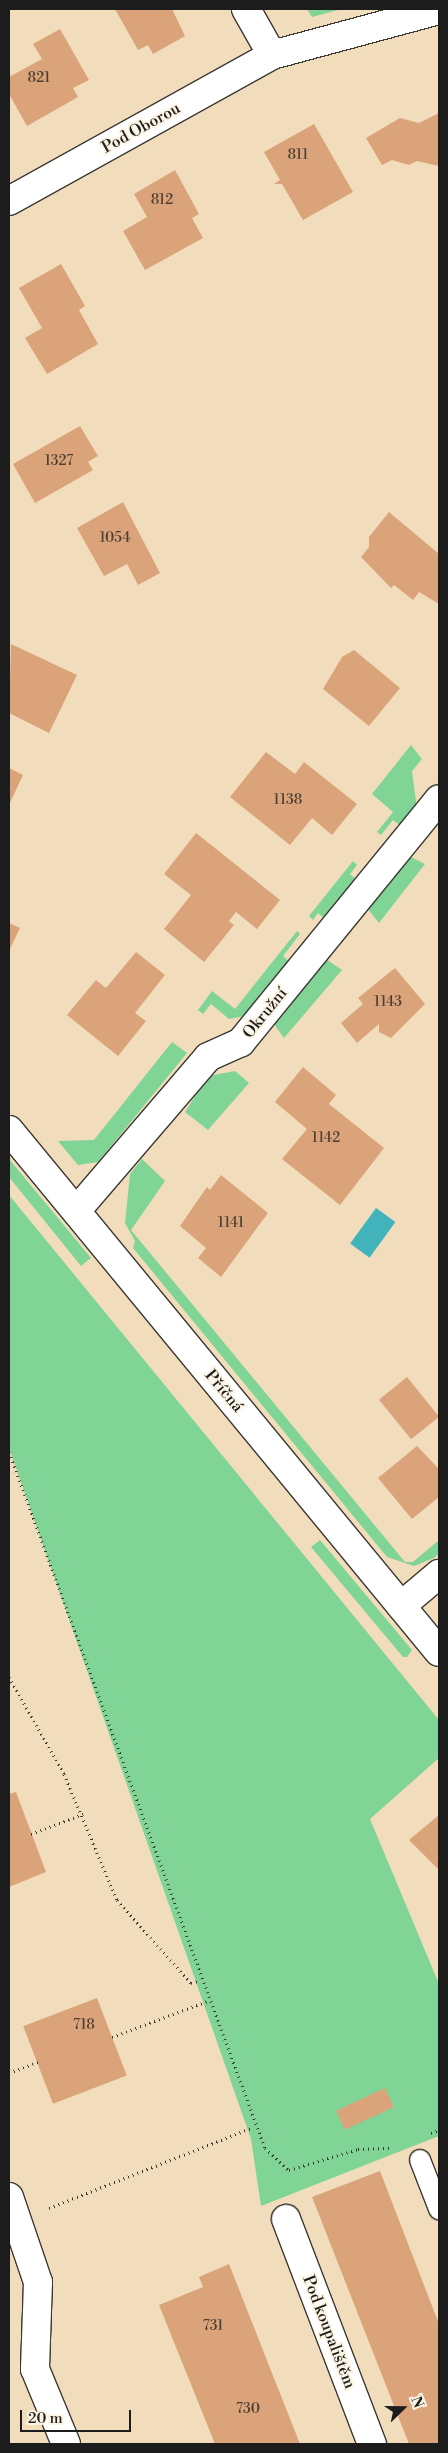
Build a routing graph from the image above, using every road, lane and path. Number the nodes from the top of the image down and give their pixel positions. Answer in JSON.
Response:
{"nodes":[{"id":1,"x":246,"y":9,"type":"edge"},
{"id":2,"x":439,"y":10,"type":"edge"},
{"id":3,"x":272,"y":56,"type":"junction"},
{"id":4,"x":9,"y":202,"type":"edge"},
{"id":5,"x":439,"y":799,"type":"edge"},
{"id":6,"x":9,"y":1130,"type":"edge"},
{"id":7,"x":77,"y":1210,"type":"junction"},
{"id":8,"x":9,"y":1452,"type":"edge"},
{"id":9,"x":439,"y":1574,"type":"edge"},
{"id":10,"x":401,"y":1606,"type":"junction"},
{"id":11,"x":439,"y":1652,"type":"edge"},
{"id":12,"x":9,"y":1677,"type":"edge"},
{"id":13,"x":83,"y":1814,"type":"junction"},
{"id":14,"x":32,"y":1834,"type":"dead end"},
{"id":15,"x":201,"y":1980,"type":"junction"},
{"id":16,"x":208,"y":2001,"type":"junction"},
{"id":17,"x":112,"y":2037,"type":"dead end"},
{"id":18,"x":38,"y":2062,"type":"dead end"},
{"id":19,"x":9,"y":2073,"type":"edge"},
{"id":20,"x":254,"y":2127,"type":"junction"},
{"id":21,"x":439,"y":2130,"type":"edge"},
{"id":22,"x":421,"y":2137,"type":"dead end"},
{"id":23,"x":403,"y":2144,"type":"dead end"},
{"id":24,"x":420,"y":2160,"type":"dead end"},
{"id":25,"x":9,"y":2196,"type":"edge"},
{"id":26,"x":439,"y":2209,"type":"edge"},
{"id":27,"x":41,"y":2211,"type":"dead end"},
{"id":28,"x":286,"y":2219,"type":"dead end"},
{"id":29,"x":66,"y":2444,"type":"edge"},
{"id":30,"x":372,"y":2444,"type":"edge"}],
"edges":[{"from":1,"to":3,"type":"street"},
{"from":2,"to":3,"type":"street","name":"Pod Oborou"},
{"from":3,"to":4,"type":"street","name":"Pod Oborou"},
{"from":5,"to":7,"type":"street","name":"Okružní"},
{"from":6,"to":7,"type":"street","name":"Příčná"},
{"from":7,"to":10,"type":"street","name":"Příčná"},
{"from":8,"to":15,"type":"path"},
{"from":9,"to":10,"type":"street"},
{"from":10,"to":11,"type":"street","name":"Příčná"},
{"from":12,"to":13,"type":"path"},
{"from":13,"to":14,"type":"path"},
{"from":13,"to":15,"type":"path"},
{"from":15,"to":16,"type":"path"},
{"from":16,"to":17,"type":"path"},
{"from":16,"to":20,"type":"path"},
{"from":18,"to":19,"type":"path"},
{"from":20,"to":23,"type":"path"},
{"from":20,"to":27,"type":"path"},
{"from":21,"to":22,"type":"path"},
{"from":24,"to":26,"type":"lane"},
{"from":25,"to":29,"type":"street"},
{"from":28,"to":30,"type":"street","name":"Pod koupalištěm"}]}
